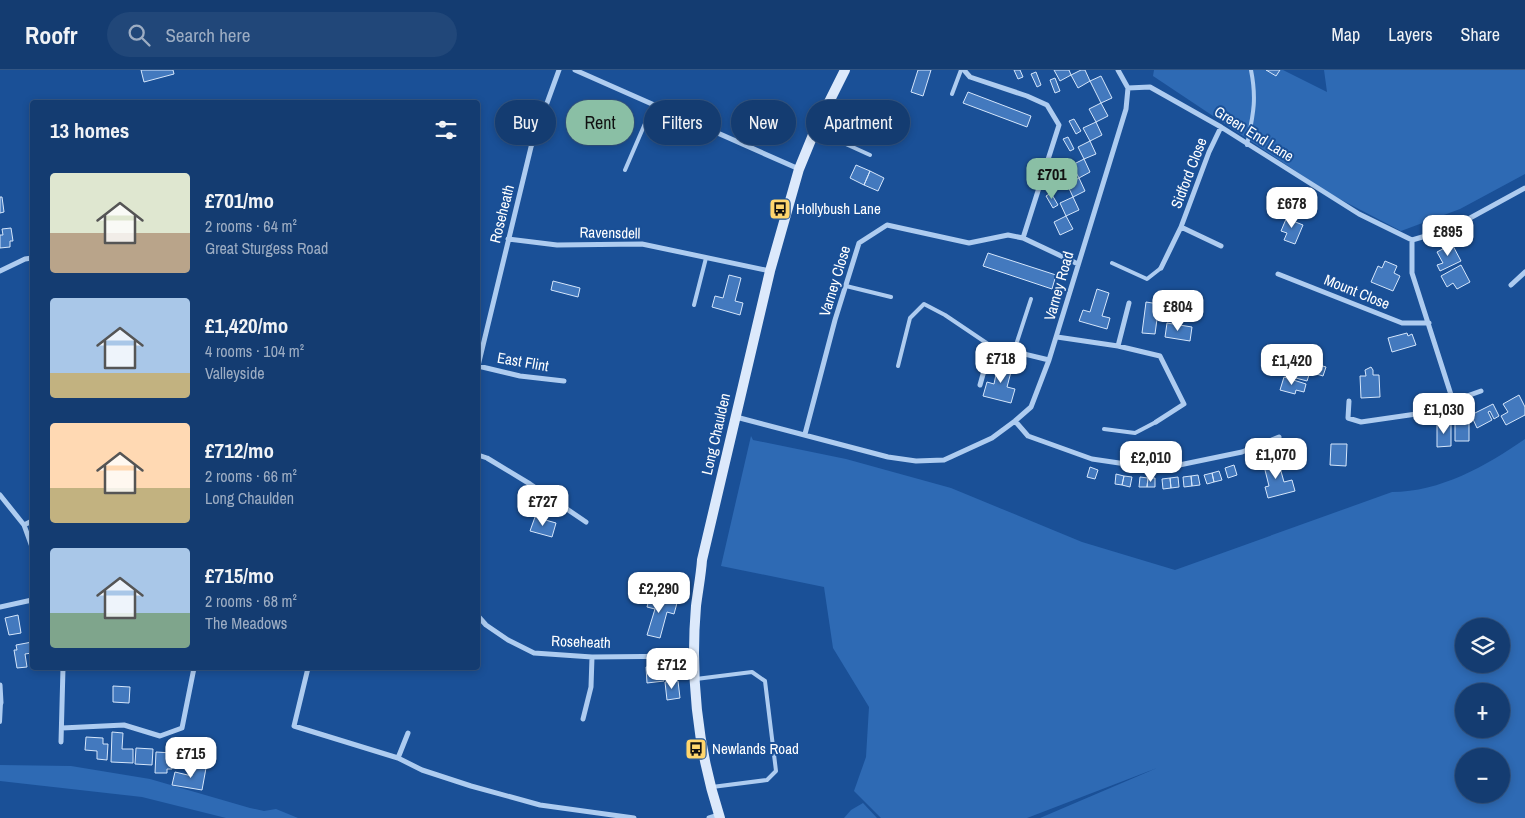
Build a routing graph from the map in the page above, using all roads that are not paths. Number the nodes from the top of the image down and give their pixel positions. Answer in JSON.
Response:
{"nodes":[{"id":1,"x":559,"y":70,"type":"edge"},
{"id":2,"x":575,"y":70,"type":"edge"},
{"id":3,"x":845,"y":70,"type":"edge"},
{"id":4,"x":962,"y":70,"type":"edge"},
{"id":5,"x":1118,"y":70,"type":"edge"},
{"id":6,"x":1251,"y":70,"type":"edge"},
{"id":7,"x":1128,"y":88,"type":"junction"},
{"id":8,"x":952,"y":94,"type":"dead end"},
{"id":9,"x":644,"y":100,"type":"edge"},
{"id":10,"x":830,"y":100,"type":"edge"},
{"id":11,"x":644,"y":124,"type":"edge"},
{"id":12,"x":1221,"y":127,"type":"junction"},
{"id":13,"x":721,"y":135,"type":"edge"},
{"id":14,"x":1246,"y":144,"type":"junction"},
{"id":15,"x":809,"y":145,"type":"edge"},
{"id":16,"x":848,"y":145,"type":"edge"},
{"id":17,"x":870,"y":155,"type":"dead end"},
{"id":18,"x":799,"y":169,"type":"junction"},
{"id":19,"x":625,"y":170,"type":"dead end"},
{"id":20,"x":1525,"y":188,"type":"edge"},
{"id":21,"x":1181,"y":227,"type":"junction"},
{"id":22,"x":1022,"y":238,"type":"junction"},
{"id":23,"x":508,"y":240,"type":"junction"},
{"id":24,"x":1412,"y":240,"type":"junction"},
{"id":25,"x":1221,"y":246,"type":"dead end"},
{"id":26,"x":30,"y":258,"type":"edge"},
{"id":27,"x":706,"y":258,"type":"junction"},
{"id":28,"x":1078,"y":264,"type":"junction"},
{"id":29,"x":1112,"y":264,"type":"dead end"},
{"id":30,"x":1161,"y":268,"type":"joint"},
{"id":31,"x":0,"y":271,"type":"edge"},
{"id":32,"x":770,"y":271,"type":"junction"},
{"id":33,"x":1525,"y":272,"type":"edge"},
{"id":34,"x":1278,"y":274,"type":"dead end"},
{"id":35,"x":1511,"y":285,"type":"dead end"},
{"id":36,"x":846,"y":286,"type":"junction"},
{"id":37,"x":891,"y":297,"type":"dead end"},
{"id":38,"x":1031,"y":299,"type":"dead end"},
{"id":39,"x":1129,"y":303,"type":"dead end"},
{"id":40,"x":694,"y":305,"type":"dead end"},
{"id":41,"x":1429,"y":324,"type":"junction"},
{"id":42,"x":1057,"y":337,"type":"junction"},
{"id":43,"x":991,"y":346,"type":"junction"},
{"id":44,"x":1118,"y":346,"type":"junction"},
{"id":45,"x":1014,"y":351,"type":"junction"},
{"id":46,"x":480,"y":358,"type":"edge"},
{"id":47,"x":1049,"y":360,"type":"junction"},
{"id":48,"x":480,"y":366,"type":"edge"},
{"id":49,"x":898,"y":366,"type":"dead end"},
{"id":50,"x":564,"y":381,"type":"dead end"},
{"id":51,"x":980,"y":385,"type":"dead end"},
{"id":52,"x":1481,"y":391,"type":"dead end"},
{"id":53,"x":1453,"y":401,"type":"junction"},
{"id":54,"x":1349,"y":402,"type":"dead end"},
{"id":55,"x":736,"y":416,"type":"junction"},
{"id":56,"x":1015,"y":421,"type":"junction"},
{"id":57,"x":1156,"y":422,"type":"joint"},
{"id":58,"x":1104,"y":430,"type":"dead end"},
{"id":59,"x":805,"y":434,"type":"junction"},
{"id":60,"x":1280,"y":437,"type":"dead end"},
{"id":61,"x":480,"y":456,"type":"edge"},
{"id":62,"x":0,"y":495,"type":"edge"},
{"id":63,"x":30,"y":522,"type":"edge"},
{"id":64,"x":586,"y":522,"type":"dead end"},
{"id":65,"x":24,"y":525,"type":"junction"},
{"id":66,"x":30,"y":542,"type":"edge"},
{"id":67,"x":30,"y":600,"type":"edge"},
{"id":68,"x":0,"y":607,"type":"edge"},
{"id":69,"x":480,"y":618,"type":"edge"},
{"id":70,"x":592,"y":656,"type":"junction"},
{"id":71,"x":694,"y":656,"type":"junction"},
{"id":72,"x":63,"y":670,"type":"edge"},
{"id":73,"x":194,"y":670,"type":"edge"},
{"id":74,"x":308,"y":670,"type":"edge"},
{"id":75,"x":695,"y":680,"type":"junction"},
{"id":76,"x":0,"y":685,"type":"edge"},
{"id":77,"x":1,"y":703,"type":"edge"},
{"id":78,"x":583,"y":719,"type":"dead end"},
{"id":79,"x":0,"y":722,"type":"edge"},
{"id":80,"x":62,"y":728,"type":"junction"},
{"id":81,"x":408,"y":733,"type":"dead end"},
{"id":82,"x":61,"y":742,"type":"dead end"},
{"id":83,"x":398,"y":758,"type":"junction"},
{"id":84,"x":710,"y":787,"type":"junction"},
{"id":85,"x":716,"y":817,"type":"edge"},
{"id":86,"x":634,"y":818,"type":"edge"}],
"edges":[{"from":1,"to":23,"type":"street","name":"Roseheath"},
{"from":2,"to":9,"type":"street"},
{"from":3,"to":10,"type":"street","name":"Long Chaulden"},
{"from":4,"to":8,"type":"lane"},
{"from":4,"to":22,"type":"street"},
{"from":5,"to":7,"type":"street"},
{"from":6,"to":14,"type":"lane"},
{"from":7,"to":12,"type":"street","name":"Green End Lane"},
{"from":7,"to":28,"type":"street","name":"Varney Road"},
{"from":11,"to":19,"type":"lane"},
{"from":12,"to":14,"type":"street","name":"Green End Lane"},
{"from":12,"to":21,"type":"street","name":"Sidford Close"},
{"from":13,"to":18,"type":"street"},
{"from":14,"to":24,"type":"street","name":"Green End Lane"},
{"from":15,"to":18,"type":"street","name":"Long Chaulden"},
{"from":16,"to":17,"type":"lane"},
{"from":18,"to":32,"type":"street","name":"Long Chaulden"},
{"from":20,"to":24,"type":"street"},
{"from":21,"to":25,"type":"street","name":"Sidford Close"},
{"from":21,"to":30,"type":"street","name":"Sidford Close"},
{"from":22,"to":28,"type":"street"},
{"from":22,"to":36,"type":"street","name":"Varney Close"},
{"from":23,"to":27,"type":"street","name":"Ravensdell"},
{"from":23,"to":46,"type":"street","name":"Roseheath"},
{"from":24,"to":41,"type":"street"},
{"from":26,"to":31,"type":"street"},
{"from":27,"to":32,"type":"street","name":"Ravensdell"},
{"from":27,"to":40,"type":"lane"},
{"from":28,"to":42,"type":"street","name":"Varney Road"},
{"from":29,"to":30,"type":"lane"},
{"from":32,"to":55,"type":"street","name":"Long Chaulden"},
{"from":33,"to":35,"type":"street"},
{"from":34,"to":41,"type":"street","name":"Mount Close"},
{"from":36,"to":37,"type":"lane"},
{"from":36,"to":59,"type":"street","name":"Varney Close"},
{"from":38,"to":45,"type":"lane"},
{"from":39,"to":44,"type":"street"},
{"from":41,"to":53,"type":"street"},
{"from":42,"to":44,"type":"street"},
{"from":42,"to":47,"type":"street","name":"Varney Road"},
{"from":43,"to":45,"type":"street"},
{"from":43,"to":49,"type":"lane"},
{"from":43,"to":51,"type":"street"},
{"from":44,"to":57,"type":"street"},
{"from":45,"to":47,"type":"street"},
{"from":47,"to":56,"type":"street","name":"Varney Road"},
{"from":48,"to":50,"type":"street","name":"East Flint"},
{"from":52,"to":53,"type":"street"},
{"from":53,"to":54,"type":"street"},
{"from":55,"to":59,"type":"street","name":"Varney Road"},
{"from":55,"to":71,"type":"street","name":"Long Chaulden"},
{"from":56,"to":59,"type":"street","name":"Varney Road"},
{"from":56,"to":60,"type":"street"},
{"from":57,"to":58,"type":"lane"},
{"from":61,"to":64,"type":"street"},
{"from":62,"to":65,"type":"street"},
{"from":63,"to":65,"type":"street"},
{"from":65,"to":66,"type":"street"},
{"from":67,"to":68,"type":"street"},
{"from":69,"to":70,"type":"street","name":"Roseheath"},
{"from":70,"to":71,"type":"street","name":"Roseheath"},
{"from":70,"to":78,"type":"street"},
{"from":71,"to":75,"type":"street","name":"Long Chaulden"},
{"from":72,"to":80,"type":"street"},
{"from":73,"to":80,"type":"street"},
{"from":74,"to":83,"type":"street"},
{"from":75,"to":84,"type":"street","name":"Long Chaulden"},
{"from":75,"to":84,"type":"lane"},
{"from":76,"to":77,"type":"street"},
{"from":77,"to":79,"type":"lane"},
{"from":80,"to":82,"type":"street"},
{"from":81,"to":83,"type":"street"},
{"from":83,"to":86,"type":"street"},
{"from":84,"to":85,"type":"street","name":"Long Chaulden"}]}
